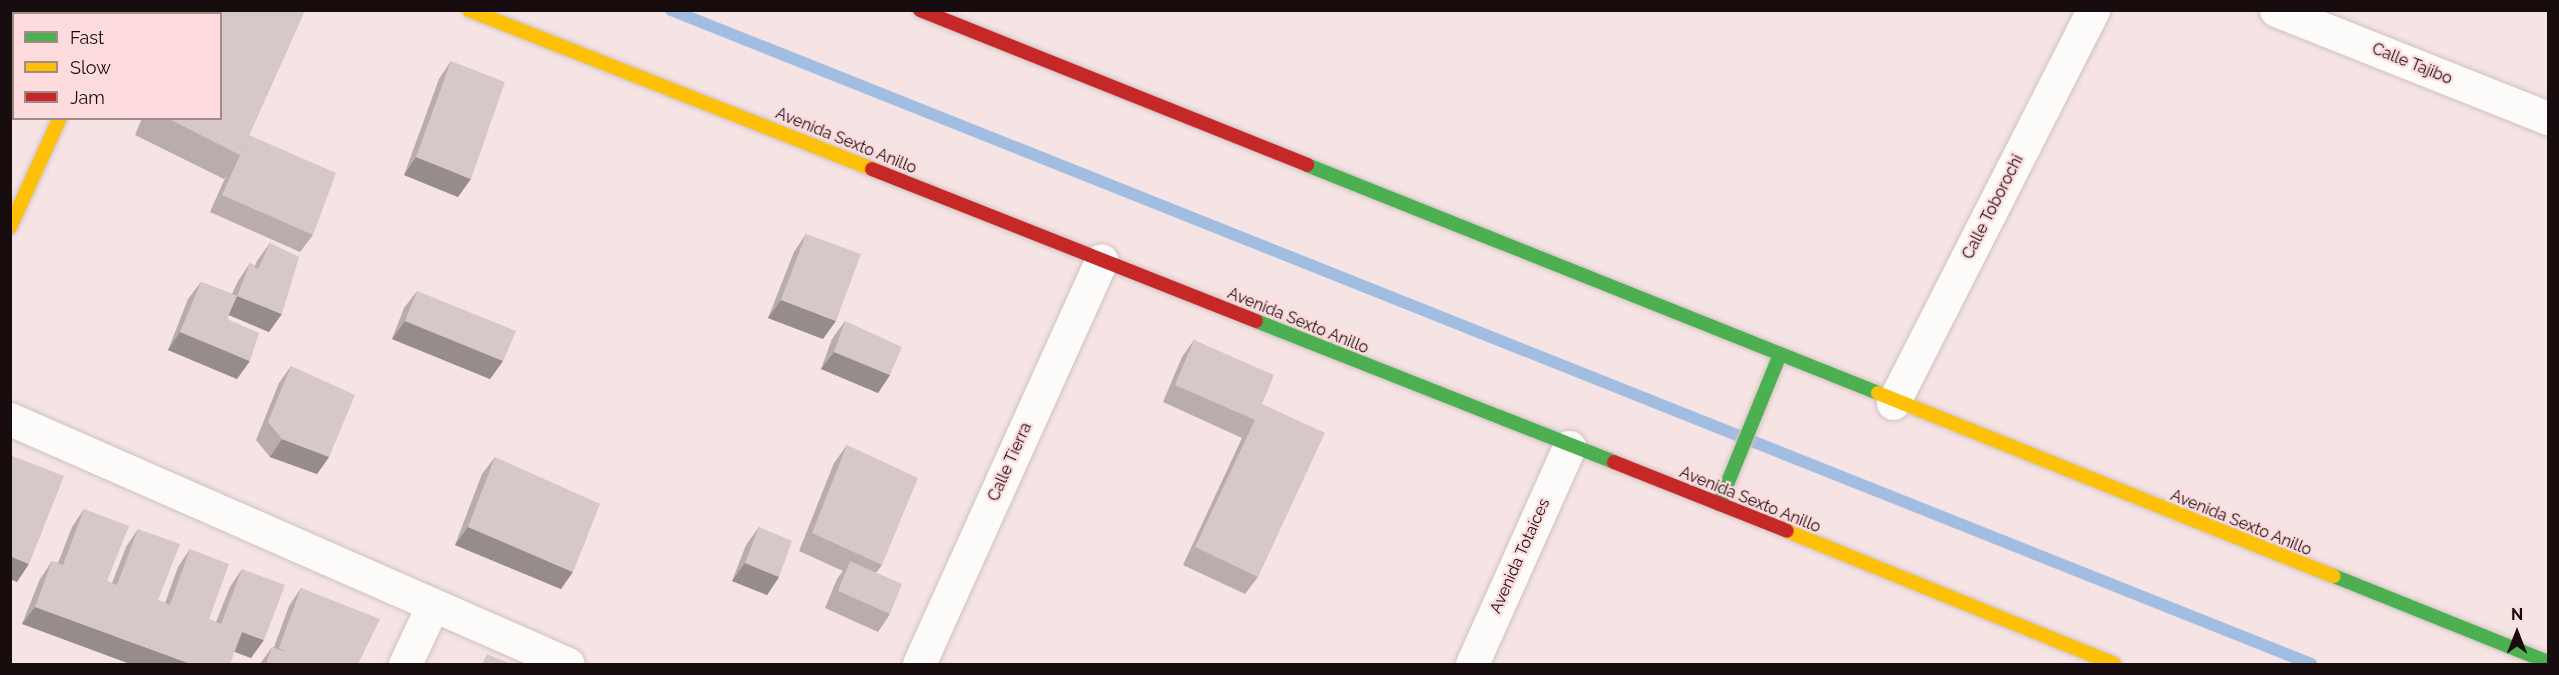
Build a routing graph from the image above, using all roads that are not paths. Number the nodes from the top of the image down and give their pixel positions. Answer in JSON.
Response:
{"nodes":[{"id":1,"x":469,"y":10,"type":"edge"},
{"id":2,"x":920,"y":10,"type":"edge"},
{"id":3,"x":2093,"y":10,"type":"edge"},
{"id":4,"x":2276,"y":10,"type":"edge"},
{"id":5,"x":2548,"y":118,"type":"edge"},
{"id":6,"x":59,"y":120,"type":"edge"},
{"id":7,"x":10,"y":227,"type":"edge"},
{"id":8,"x":1101,"y":260,"type":"junction"},
{"id":9,"x":1779,"y":357,"type":"junction"},
{"id":10,"x":1893,"y":403,"type":"junction"},
{"id":11,"x":10,"y":419,"type":"edge"},
{"id":12,"x":1569,"y":447,"type":"junction"},
{"id":13,"x":1719,"y":504,"type":"junction"},
{"id":14,"x":433,"y":605,"type":"junction"},
{"id":15,"x":2548,"y":662,"type":"edge"},
{"id":16,"x":405,"y":664,"type":"edge"},
{"id":17,"x":568,"y":664,"type":"edge"},
{"id":18,"x":919,"y":664,"type":"edge"},
{"id":19,"x":1472,"y":664,"type":"edge"},
{"id":20,"x":2111,"y":664,"type":"edge"}],
"edges":[{"from":1,"to":8,"type":"main road","name":"Avenida Sexto Anillo"},
{"from":2,"to":9,"type":"main road","name":"Avenida Sexto Anillo"},
{"from":3,"to":10,"type":"street","name":"Calle Toborochi"},
{"from":4,"to":5,"type":"street","name":"Calle Tajibo"},
{"from":6,"to":7,"type":"main road"},
{"from":8,"to":12,"type":"main road","name":"Avenida Sexto Anillo"},
{"from":8,"to":18,"type":"street","name":"Calle Tierra"},
{"from":9,"to":10,"type":"main road","name":"Avenida Sexto Anillo"},
{"from":9,"to":13,"type":"main road"},
{"from":10,"to":15,"type":"main road","name":"Avenida Sexto Anillo"},
{"from":11,"to":14,"type":"street"},
{"from":12,"to":13,"type":"main road","name":"Avenida Sexto Anillo"},
{"from":12,"to":19,"type":"street","name":"Avenida Totaíces"},
{"from":13,"to":20,"type":"main road","name":"Avenida Sexto Anillo"},
{"from":14,"to":16,"type":"street"},
{"from":14,"to":17,"type":"street"}]}
